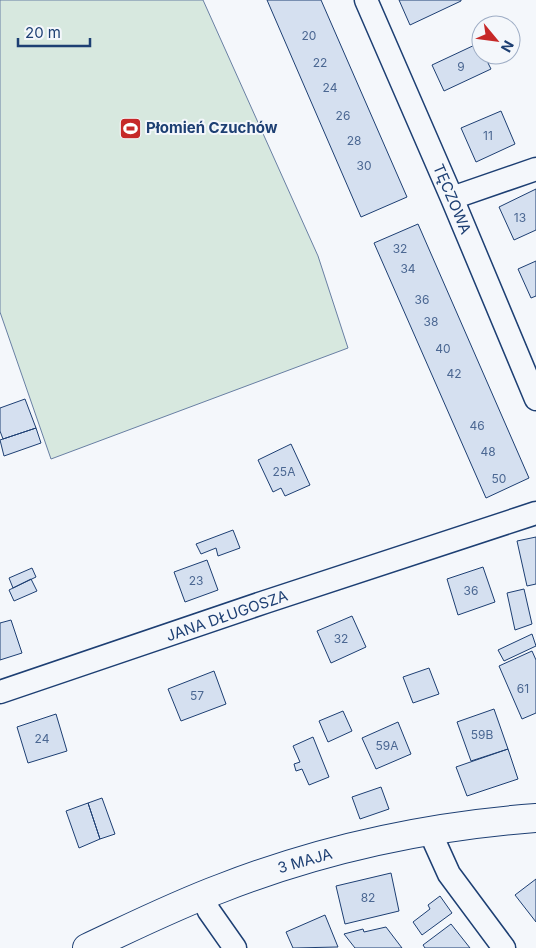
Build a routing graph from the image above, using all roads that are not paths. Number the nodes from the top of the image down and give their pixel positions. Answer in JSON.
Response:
{"nodes":[{"id":1,"x":366,"y":0,"type":"edge"},
{"id":2,"x":536,"y":169,"type":"edge"},
{"id":3,"x":452,"y":198,"type":"junction"},
{"id":4,"x":536,"y":399,"type":"edge"},
{"id":5,"x":536,"y":513,"type":"edge"},
{"id":6,"x":0,"y":692,"type":"edge"},
{"id":7,"x":536,"y":818,"type":"edge"},
{"id":8,"x":430,"y":832,"type":"junction"},
{"id":9,"x":202,"y":896,"type":"junction"},
{"id":10,"x":87,"y":948,"type":"edge"},
{"id":11,"x":235,"y":948,"type":"edge"},
{"id":12,"x":504,"y":948,"type":"edge"}],
"edges":[{"from":1,"to":3,"type":"street","name":"TĘCZOWA"},
{"from":2,"to":3,"type":"street"},
{"from":3,"to":4,"type":"street","name":"TĘCZOWA"},
{"from":5,"to":6,"type":"street","name":"JANA DŁUGOSZA"},
{"from":7,"to":8,"type":"main road","name":"3 MAJA"},
{"from":8,"to":9,"type":"main road","name":"3 MAJA"},
{"from":8,"to":12,"type":"street"},
{"from":9,"to":10,"type":"main road","name":"3 MAJA"},
{"from":9,"to":11,"type":"street"}]}
